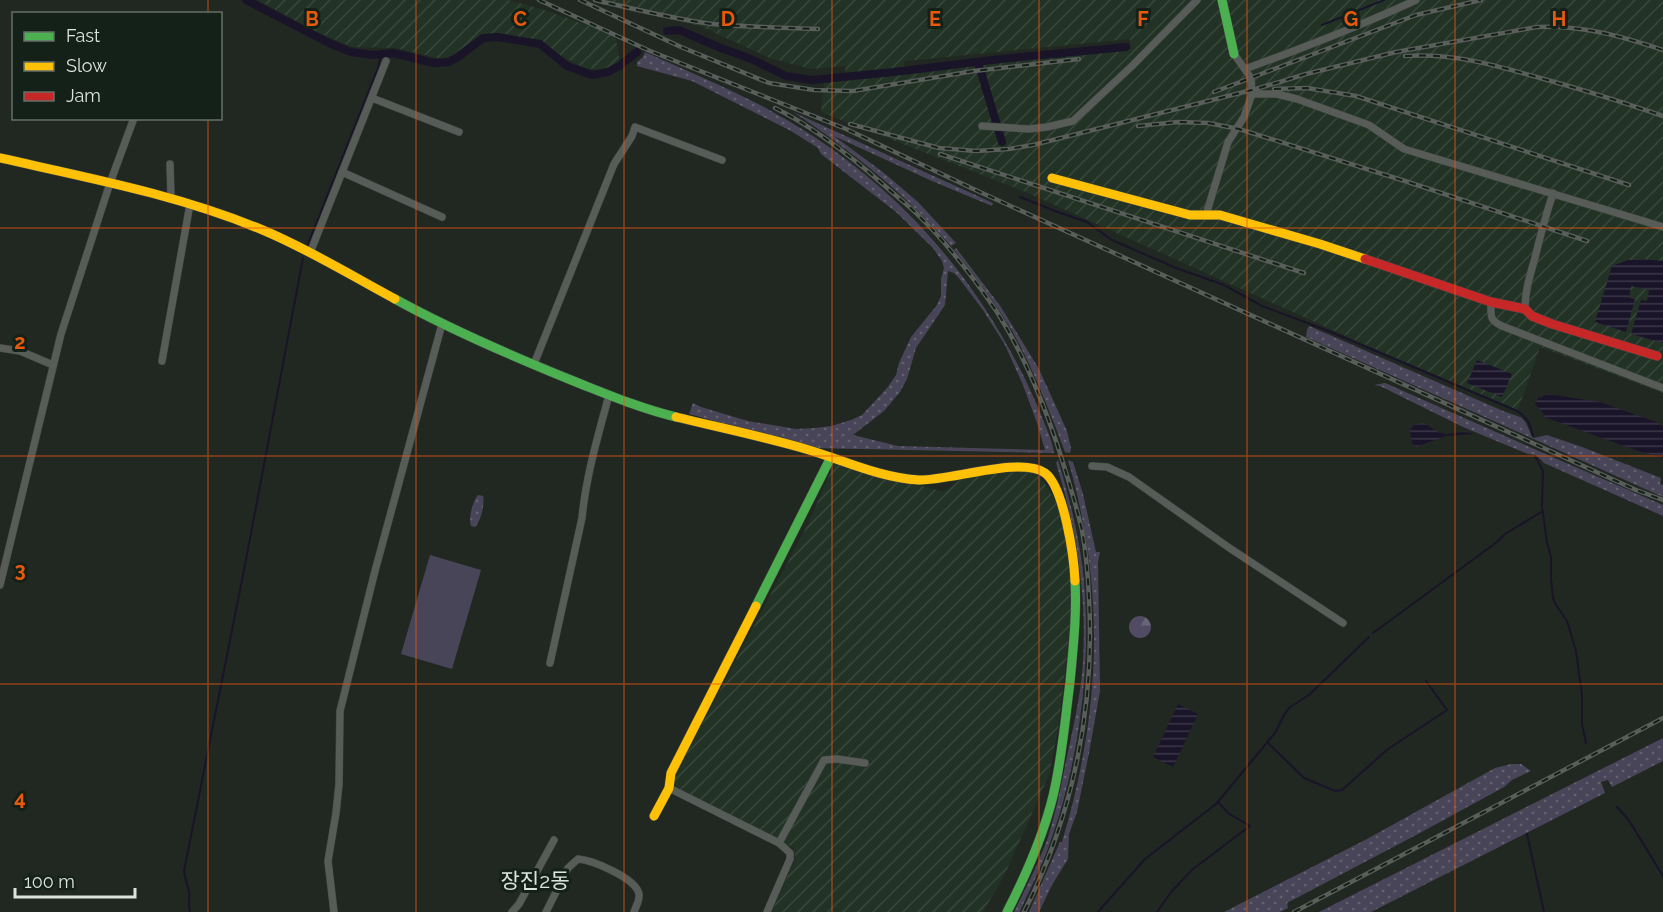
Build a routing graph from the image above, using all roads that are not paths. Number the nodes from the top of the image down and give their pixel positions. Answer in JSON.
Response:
{"nodes":[{"id":1,"x":1197,"y":0,"type":"edge"},
{"id":2,"x":1222,"y":0,"type":"edge"},
{"id":3,"x":1416,"y":0,"type":"edge"},
{"id":4,"x":1234,"y":54,"type":"joint"},
{"id":5,"x":386,"y":61,"type":"dead end"},
{"id":6,"x":1245,"y":69,"type":"junction"},
{"id":7,"x":1252,"y":94,"type":"junction"},
{"id":8,"x":372,"y":98,"type":"junction"},
{"id":9,"x":133,"y":120,"type":"edge"},
{"id":10,"x":982,"y":126,"type":"dead end"},
{"id":11,"x":459,"y":132,"type":"dead end"},
{"id":12,"x":0,"y":158,"type":"edge"},
{"id":13,"x":722,"y":160,"type":"dead end"},
{"id":14,"x":170,"y":164,"type":"dead end"},
{"id":15,"x":342,"y":172,"type":"junction"},
{"id":16,"x":1052,"y":178,"type":"dead end"},
{"id":17,"x":110,"y":183,"type":"junction"},
{"id":18,"x":1553,"y":194,"type":"junction"},
{"id":19,"x":171,"y":198,"type":"junction"},
{"id":20,"x":190,"y":204,"type":"junction"},
{"id":21,"x":1206,"y":215,"type":"junction"},
{"id":22,"x":442,"y":217,"type":"dead end"},
{"id":23,"x":1663,"y":227,"type":"edge"},
{"id":24,"x":310,"y":253,"type":"junction"},
{"id":25,"x":1491,"y":302,"type":"junction"},
{"id":26,"x":1525,"y":309,"type":"junction"},
{"id":27,"x":442,"y":324,"type":"junction"},
{"id":28,"x":0,"y":348,"type":"edge"},
{"id":29,"x":1657,"y":356,"type":"dead end"},
{"id":30,"x":162,"y":361,"type":"dead end"},
{"id":31,"x":534,"y":364,"type":"junction"},
{"id":32,"x":53,"y":365,"type":"junction"},
{"id":33,"x":1663,"y":388,"type":"edge"},
{"id":34,"x":609,"y":395,"type":"junction"},
{"id":35,"x":831,"y":457,"type":"junction"},
{"id":36,"x":1092,"y":466,"type":"dead end"},
{"id":37,"x":0,"y":585,"type":"edge"},
{"id":38,"x":1343,"y":623,"type":"dead end"},
{"id":39,"x":550,"y":663,"type":"dead end"},
{"id":40,"x":865,"y":763,"type":"dead end"},
{"id":41,"x":669,"y":788,"type":"junction"},
{"id":42,"x":654,"y":816,"type":"dead end"},
{"id":43,"x":554,"y":840,"type":"dead end"},
{"id":44,"x":779,"y":843,"type":"junction"},
{"id":45,"x":334,"y":912,"type":"edge"},
{"id":46,"x":512,"y":912,"type":"edge"},
{"id":47,"x":546,"y":912,"type":"edge"},
{"id":48,"x":634,"y":912,"type":"edge"},
{"id":49,"x":767,"y":912,"type":"edge"},
{"id":50,"x":1007,"y":912,"type":"edge"}],
"edges":[{"from":1,"to":10,"type":"street"},
{"from":2,"to":4,"type":"street"},
{"from":3,"to":6,"type":"street"},
{"from":4,"to":6,"type":"street"},
{"from":5,"to":8,"type":"street"},
{"from":6,"to":7,"type":"street"},
{"from":7,"to":18,"type":"street"},
{"from":7,"to":21,"type":"street"},
{"from":8,"to":11,"type":"street"},
{"from":8,"to":15,"type":"street"},
{"from":9,"to":17,"type":"street"},
{"from":12,"to":17,"type":"street"},
{"from":13,"to":31,"type":"street"},
{"from":14,"to":19,"type":"street"},
{"from":15,"to":22,"type":"street"},
{"from":15,"to":24,"type":"street"},
{"from":16,"to":21,"type":"street"},
{"from":17,"to":19,"type":"street"},
{"from":17,"to":32,"type":"street"},
{"from":18,"to":23,"type":"street"},
{"from":18,"to":26,"type":"street"},
{"from":19,"to":20,"type":"street"},
{"from":20,"to":24,"type":"street"},
{"from":20,"to":30,"type":"street"},
{"from":21,"to":25,"type":"street"},
{"from":24,"to":27,"type":"street"},
{"from":25,"to":26,"type":"street"},
{"from":25,"to":33,"type":"street"},
{"from":26,"to":29,"type":"street"},
{"from":27,"to":31,"type":"street"},
{"from":27,"to":45,"type":"street"},
{"from":28,"to":32,"type":"street"},
{"from":31,"to":34,"type":"street"},
{"from":32,"to":37,"type":"street"},
{"from":34,"to":35,"type":"street"},
{"from":34,"to":39,"type":"street"},
{"from":35,"to":41,"type":"street"},
{"from":35,"to":50,"type":"street"},
{"from":36,"to":38,"type":"street"},
{"from":40,"to":44,"type":"street"},
{"from":41,"to":42,"type":"street"},
{"from":41,"to":44,"type":"street"},
{"from":43,"to":46,"type":"street"},
{"from":44,"to":49,"type":"street"},
{"from":47,"to":48,"type":"street"}]}
